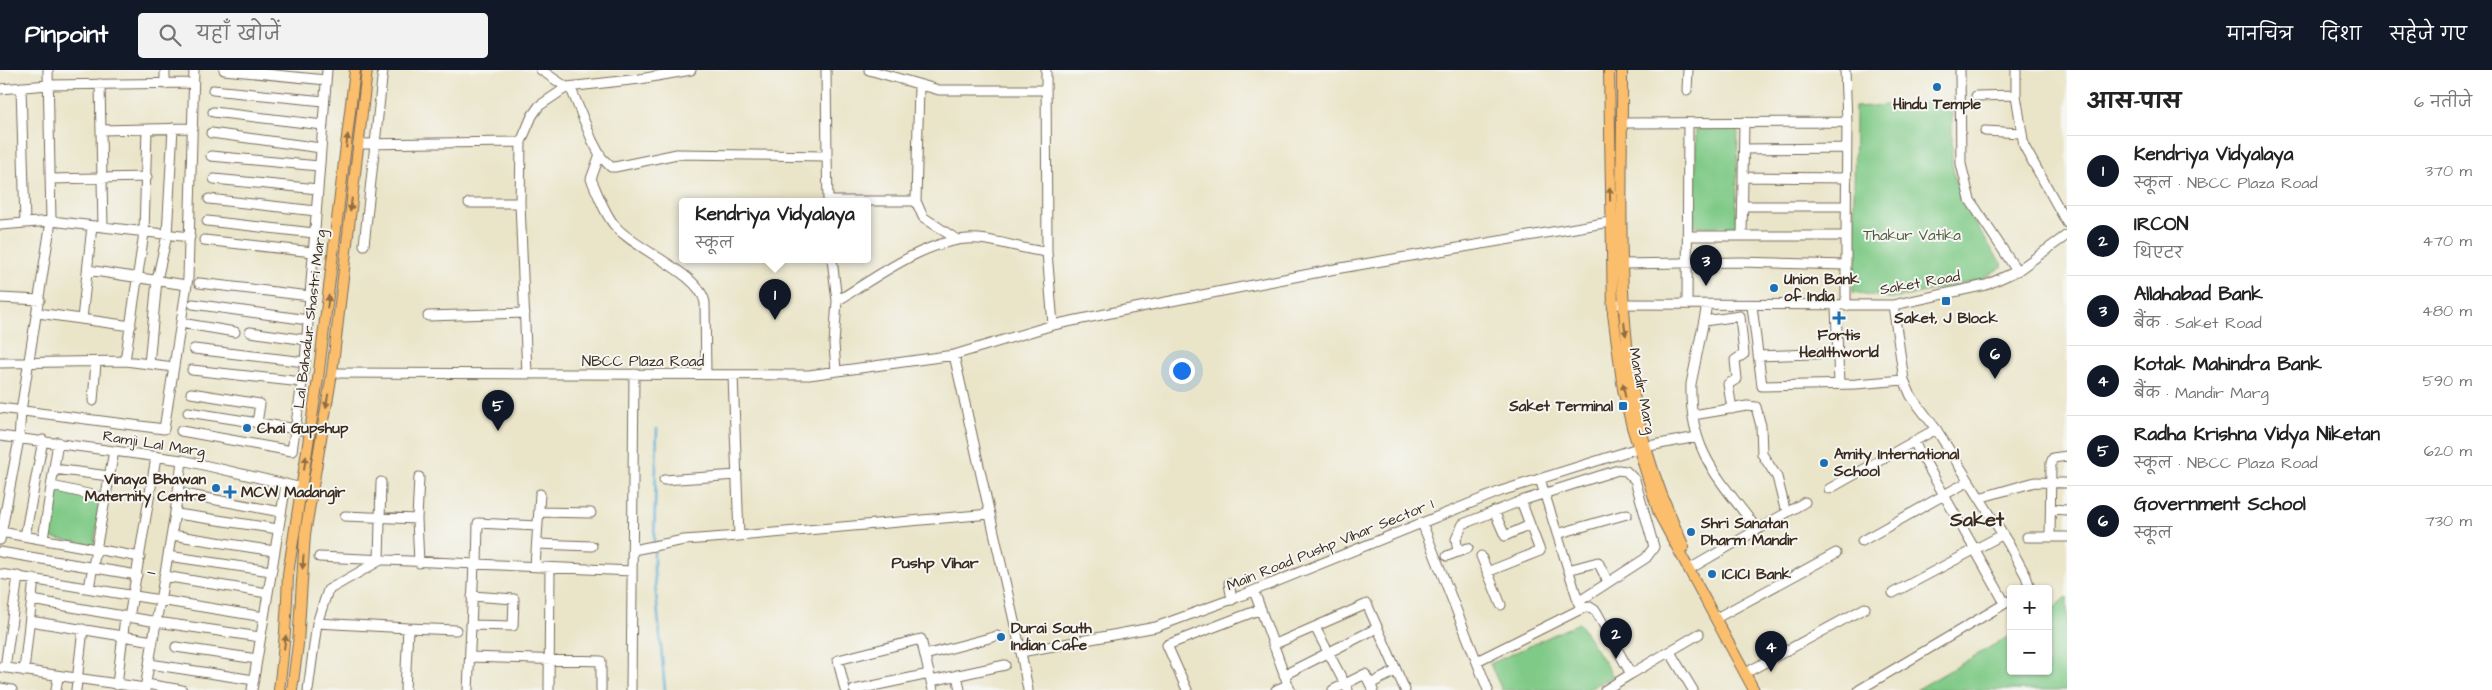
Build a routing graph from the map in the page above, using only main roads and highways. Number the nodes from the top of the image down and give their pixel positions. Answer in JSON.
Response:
{"nodes":[{"id":1,"x":355,"y":70,"type":"edge"},
{"id":2,"x":367,"y":70,"type":"edge"},
{"id":3,"x":1609,"y":70,"type":"edge"},
{"id":4,"x":1622,"y":70,"type":"edge"},
{"id":5,"x":1618,"y":304,"type":"junction"},
{"id":6,"x":1642,"y":447,"type":"junction"},
{"id":7,"x":279,"y":690,"type":"edge"},
{"id":8,"x":292,"y":690,"type":"edge"},
{"id":9,"x":1754,"y":690,"type":"edge"},
{"id":10,"x":1762,"y":690,"type":"edge"}],
"edges":[{"from":7,"to":1,"type":"main road","name":"Lal Bahadur Shastri Marg","one_way":true},
{"from":2,"to":8,"type":"main road","name":"Lal Bahadur Shastri Marg","one_way":true},
{"from":5,"to":3,"type":"main road","name":"Mandir Marg","one_way":true},
{"from":4,"to":5,"type":"main road","name":"Mandir Marg"},
{"from":5,"to":6,"type":"main road","name":"Mandir Marg"},
{"from":6,"to":9,"type":"main road","name":"Mandir Marg"},
{"from":6,"to":10,"type":"main road","name":"Mandir Marg"}]}
